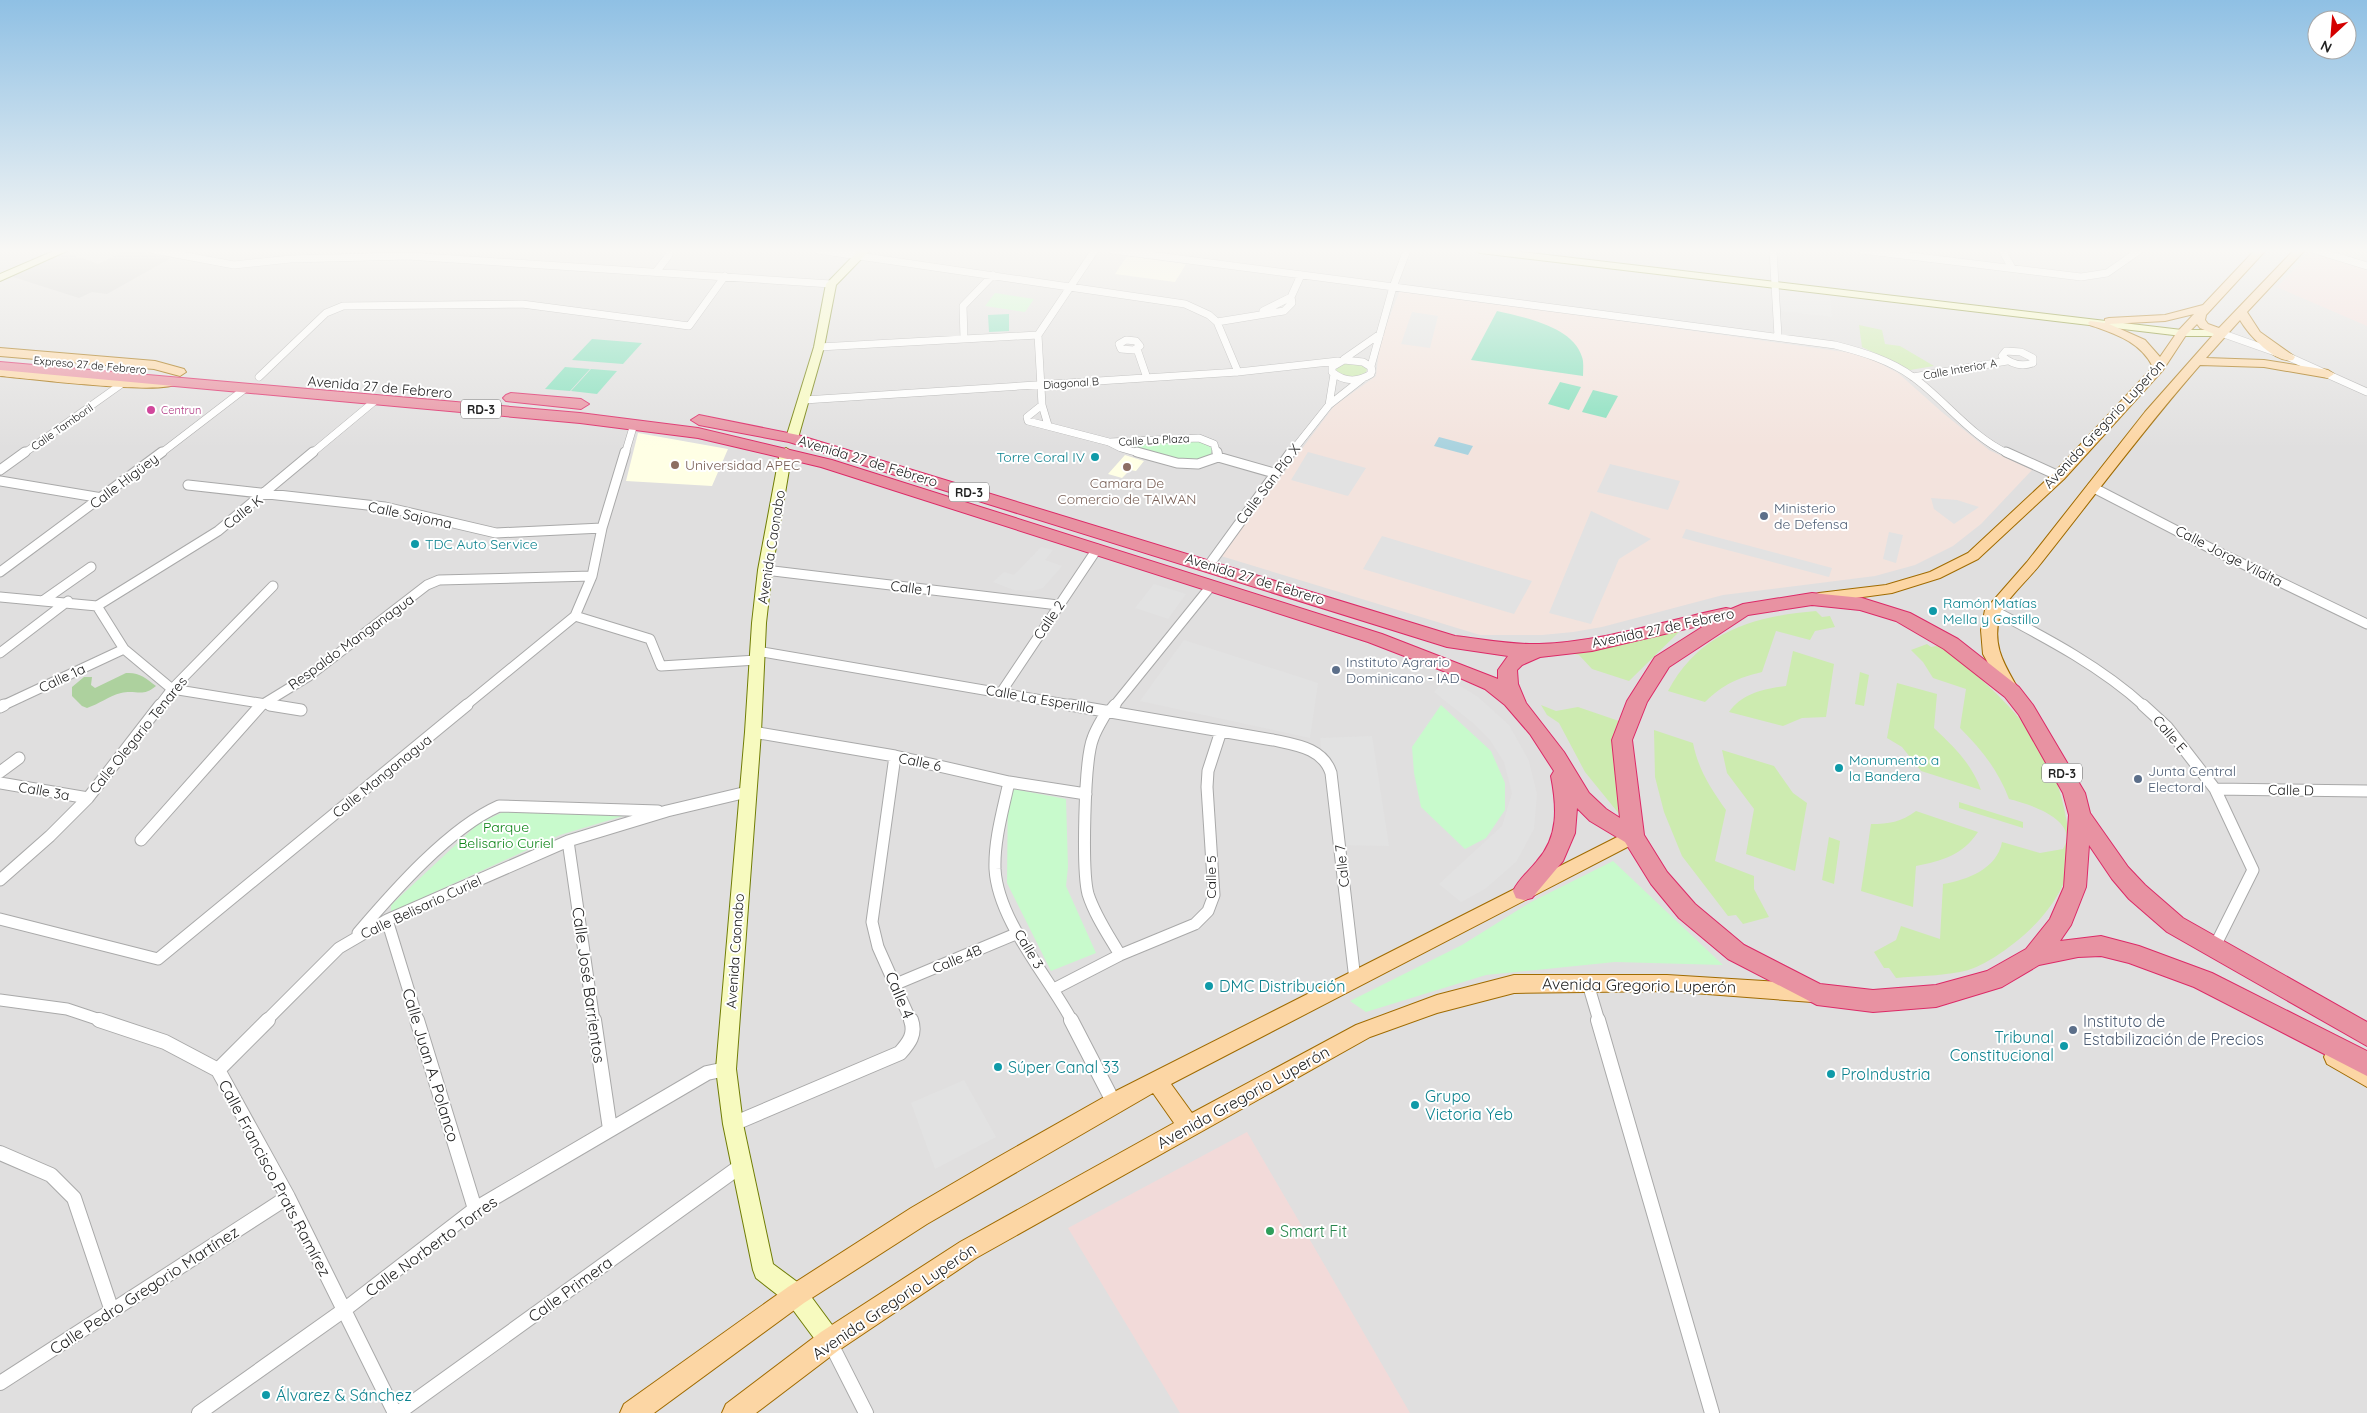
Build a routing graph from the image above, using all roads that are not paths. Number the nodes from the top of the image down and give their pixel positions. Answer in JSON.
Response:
{"nodes":[{"id":1,"x":323,"y":316,"type":"edge"},
{"id":2,"x":619,"y":316,"type":"edge"},
{"id":3,"x":696,"y":316,"type":"edge"},
{"id":4,"x":825,"y":316,"type":"edge"},
{"id":5,"x":963,"y":316,"type":"edge"},
{"id":6,"x":1052,"y":316,"type":"edge"},
{"id":7,"x":1210,"y":316,"type":"edge"},
{"id":8,"x":1252,"y":316,"type":"edge"},
{"id":9,"x":1385,"y":316,"type":"edge"},
{"id":10,"x":1624,"y":316,"type":"edge"},
{"id":11,"x":1776,"y":316,"type":"edge"},
{"id":12,"x":2038,"y":316,"type":"edge"},
{"id":13,"x":2064,"y":316,"type":"edge"},
{"id":14,"x":2176,"y":316,"type":"edge"},
{"id":15,"x":2199,"y":316,"type":"edge"},
{"id":16,"x":2201,"y":316,"type":"edge"},
{"id":17,"x":2238,"y":316,"type":"edge"},
{"id":18,"x":2244,"y":316,"type":"edge"},
{"id":19,"x":2109,"y":321,"type":"junction"},
{"id":20,"x":1217,"y":322,"type":"junction"},
{"id":21,"x":2094,"y":323,"type":"junction"},
{"id":22,"x":2185,"y":331,"type":"junction"},
{"id":23,"x":2221,"y":333,"type":"junction"},
{"id":24,"x":1380,"y":334,"type":"junction"},
{"id":25,"x":1038,"y":336,"type":"junction"},
{"id":26,"x":1778,"y":336,"type":"junction"},
{"id":27,"x":964,"y":339,"type":"junction"},
{"id":28,"x":819,"y":347,"type":"junction"},
{"id":29,"x":1137,"y":349,"type":"dead end"},
{"id":30,"x":0,"y":352,"type":"edge"},
{"id":31,"x":2289,"y":357,"type":"junction"},
{"id":32,"x":0,"y":358,"type":"edge"},
{"id":33,"x":1341,"y":360,"type":"junction"},
{"id":34,"x":2007,"y":360,"type":"dead end"},
{"id":35,"x":2199,"y":361,"type":"junction"},
{"id":36,"x":0,"y":366,"type":"edge"},
{"id":37,"x":1286,"y":366,"type":"junction"},
{"id":38,"x":2159,"y":367,"type":"junction"},
{"id":39,"x":1372,"y":371,"type":"junction"},
{"id":40,"x":0,"y":372,"type":"edge"},
{"id":41,"x":1238,"y":372,"type":"junction"},
{"id":42,"x":1333,"y":373,"type":"junction"},
{"id":43,"x":2328,"y":374,"type":"junction"},
{"id":44,"x":176,"y":377,"type":"junction"},
{"id":45,"x":1913,"y":377,"type":"junction"},
{"id":46,"x":259,"y":378,"type":"junction"},
{"id":47,"x":1147,"y":378,"type":"junction"},
{"id":48,"x":1362,"y":379,"type":"junction"},
{"id":49,"x":123,"y":383,"type":"junction"},
{"id":50,"x":1040,"y":385,"type":"junction"},
{"id":51,"x":246,"y":388,"type":"junction"},
{"id":52,"x":2367,"y":392,"type":"edge"},
{"id":53,"x":376,"y":400,"type":"junction"},
{"id":54,"x":804,"y":400,"type":"junction"},
{"id":55,"x":1042,"y":404,"type":"junction"},
{"id":56,"x":1330,"y":405,"type":"junction"},
{"id":57,"x":634,"y":424,"type":"junction"},
{"id":58,"x":1048,"y":425,"type":"junction"},
{"id":59,"x":1150,"y":439,"type":"junction"},
{"id":60,"x":1109,"y":442,"type":"junction"},
{"id":61,"x":789,"y":445,"type":"junction"},
{"id":62,"x":1145,"y":454,"type":"junction"},
{"id":63,"x":1218,"y":457,"type":"junction"},
{"id":64,"x":0,"y":470,"type":"edge"},
{"id":65,"x":1274,"y":473,"type":"junction"},
{"id":66,"x":2059,"y":476,"type":"junction"},
{"id":67,"x":0,"y":481,"type":"edge"},
{"id":68,"x":188,"y":485,"type":"dead end"},
{"id":69,"x":2092,"y":487,"type":"junction"},
{"id":70,"x":265,"y":495,"type":"junction"},
{"id":71,"x":102,"y":498,"type":"junction"},
{"id":72,"x":602,"y":528,"type":"junction"},
{"id":73,"x":1098,"y":549,"type":"junction"},
{"id":74,"x":1161,"y":560,"type":"junction"},
{"id":75,"x":1209,"y":565,"type":"junction"},
{"id":76,"x":91,"y":567,"type":"dead end"},
{"id":77,"x":765,"y":570,"type":"junction"},
{"id":78,"x":0,"y":572,"type":"edge"},
{"id":79,"x":592,"y":576,"type":"junction"},
{"id":80,"x":272,"y":586,"type":"dead end"},
{"id":81,"x":1211,"y":586,"type":"junction"},
{"id":82,"x":0,"y":597,"type":"edge"},
{"id":83,"x":1812,"y":599,"type":"junction"},
{"id":84,"x":44,"y":600,"type":"junction"},
{"id":85,"x":68,"y":602,"type":"junction"},
{"id":86,"x":96,"y":606,"type":"junction"},
{"id":87,"x":1058,"y":606,"type":"junction"},
{"id":88,"x":1743,"y":610,"type":"junction"},
{"id":89,"x":1993,"y":610,"type":"junction"},
{"id":90,"x":575,"y":616,"type":"junction"},
{"id":91,"x":2367,"y":624,"type":"edge"},
{"id":92,"x":1471,"y":644,"type":"junction"},
{"id":93,"x":1396,"y":645,"type":"junction"},
{"id":94,"x":1545,"y":648,"type":"junction"},
{"id":95,"x":124,"y":649,"type":"junction"},
{"id":96,"x":0,"y":653,"type":"edge"},
{"id":97,"x":757,"y":655,"type":"junction"},
{"id":98,"x":172,"y":689,"type":"junction"},
{"id":99,"x":1002,"y":692,"type":"junction"},
{"id":100,"x":2012,"y":692,"type":"junction"},
{"id":101,"x":261,"y":705,"type":"junction"},
{"id":102,"x":0,"y":707,"type":"edge"},
{"id":103,"x":1519,"y":708,"type":"junction"},
{"id":104,"x":301,"y":710,"type":"dead end"},
{"id":105,"x":1109,"y":711,"type":"junction"},
{"id":106,"x":1221,"y":731,"type":"junction"},
{"id":107,"x":753,"y":732,"type":"junction"},
{"id":108,"x":895,"y":756,"type":"junction"},
{"id":109,"x":1321,"y":756,"type":"joint"},
{"id":110,"x":1557,"y":757,"type":"junction"},
{"id":111,"x":19,"y":758,"type":"dead end"},
{"id":112,"x":0,"y":772,"type":"edge"},
{"id":113,"x":1009,"y":782,"type":"junction"},
{"id":114,"x":0,"y":784,"type":"edge"},
{"id":115,"x":2215,"y":789,"type":"junction"},
{"id":116,"x":2367,"y":791,"type":"edge"},
{"id":117,"x":746,"y":792,"type":"junction"},
{"id":118,"x":1086,"y":794,"type":"junction"},
{"id":119,"x":88,"y":798,"type":"junction"},
{"id":120,"x":667,"y":811,"type":"junction"},
{"id":121,"x":2080,"y":815,"type":"junction"},
{"id":122,"x":1633,"y":836,"type":"junction"},
{"id":123,"x":141,"y":840,"type":"dead end"},
{"id":124,"x":568,"y":841,"type":"junction"},
{"id":125,"x":0,"y":880,"type":"edge"},
{"id":126,"x":1524,"y":891,"type":"junction"},
{"id":127,"x":0,"y":919,"type":"edge"},
{"id":128,"x":387,"y":920,"type":"junction"},
{"id":129,"x":1018,"y":934,"type":"junction"},
{"id":130,"x":354,"y":938,"type":"junction"},
{"id":131,"x":2214,"y":948,"type":"junction"},
{"id":132,"x":1120,"y":955,"type":"junction"},
{"id":133,"x":2034,"y":956,"type":"junction"},
{"id":134,"x":1355,"y":980,"type":"junction"},
{"id":135,"x":2202,"y":980,"type":"junction"},
{"id":136,"x":896,"y":984,"type":"junction"},
{"id":137,"x":1588,"y":984,"type":"junction"},
{"id":138,"x":1054,"y":989,"type":"junction"},
{"id":139,"x":1817,"y":994,"type":"junction"},
{"id":140,"x":0,"y":1000,"type":"edge"},
{"id":141,"x":2367,"y":1033,"type":"edge"},
{"id":142,"x":2367,"y":1064,"type":"edge"},
{"id":143,"x":726,"y":1069,"type":"junction"},
{"id":144,"x":218,"y":1070,"type":"junction"},
{"id":145,"x":2367,"y":1077,"type":"edge"},
{"id":146,"x":1157,"y":1081,"type":"junction"},
{"id":147,"x":1114,"y":1103,"type":"junction"},
{"id":148,"x":733,"y":1124,"type":"junction"},
{"id":149,"x":1189,"y":1126,"type":"junction"},
{"id":150,"x":610,"y":1129,"type":"junction"},
{"id":151,"x":0,"y":1153,"type":"edge"},
{"id":152,"x":742,"y":1165,"type":"junction"},
{"id":153,"x":288,"y":1197,"type":"junction"},
{"id":154,"x":475,"y":1209,"type":"junction"},
{"id":155,"x":796,"y":1295,"type":"junction"},
{"id":156,"x":344,"y":1310,"type":"junction"},
{"id":157,"x":112,"y":1311,"type":"junction"},
{"id":158,"x":830,"y":1341,"type":"junction"},
{"id":159,"x":0,"y":1383,"type":"edge"},
{"id":160,"x":199,"y":1413,"type":"edge"},
{"id":161,"x":396,"y":1413,"type":"edge"},
{"id":162,"x":633,"y":1413,"type":"edge"},
{"id":163,"x":736,"y":1413,"type":"edge"},
{"id":164,"x":866,"y":1413,"type":"edge"},
{"id":165,"x":1712,"y":1413,"type":"edge"}],
"edges":[{"from":1,"to":46,"type":"street"},
{"from":2,"to":3,"type":"street"},
{"from":4,"to":28,"type":"main road","name":"Avenida Caonabo"},
{"from":5,"to":27,"type":"street"},
{"from":6,"to":25,"type":"street"},
{"from":7,"to":20,"type":"street"},
{"from":8,"to":20,"type":"street"},
{"from":9,"to":24,"type":"street"},
{"from":10,"to":26,"type":"street"},
{"from":11,"to":26,"type":"street"},
{"from":12,"to":21,"type":"main road"},
{"from":13,"to":19,"type":"main road"},
{"from":14,"to":19,"type":"main road"},
{"from":15,"to":22,"type":"main road","name":"Avenida Gregorio Luperón"},
{"from":16,"to":23,"type":"main road"},
{"from":17,"to":23,"type":"main road","name":"Avenida Gregorio Luperón"},
{"from":18,"to":31,"type":"main road"},
{"from":19,"to":22,"type":"main road"},
{"from":20,"to":41,"type":"street"},
{"from":21,"to":22,"type":"main road"},
{"from":21,"to":38,"type":"main road"},
{"from":22,"to":23,"type":"main road"},
{"from":22,"to":38,"type":"main road","name":"Avenida Gregorio Luperón"},
{"from":23,"to":31,"type":"street"},
{"from":23,"to":35,"type":"main road","name":"Avenida Gregorio Luperón"},
{"from":24,"to":33,"type":"street"},
{"from":24,"to":39,"type":"street"},
{"from":25,"to":27,"type":"street"},
{"from":25,"to":50,"type":"street"},
{"from":26,"to":45,"type":"street"},
{"from":27,"to":28,"type":"street"},
{"from":28,"to":54,"type":"main road","name":"Avenida Caonabo"},
{"from":29,"to":47,"type":"street"},
{"from":30,"to":44,"type":"main road","name":"Avenida 27 de Febrero","number":"RD-3"},
{"from":31,"to":43,"type":"street"},
{"from":32,"to":44,"type":"highway","name":"Expreso 27 de Febrero","number":"RD-3"},
{"from":33,"to":37,"type":"street","name":"Diagonal B"},
{"from":33,"to":39,"type":"street"},
{"from":33,"to":42,"type":"street"},
{"from":34,"to":45,"type":"street","name":"Calle Interior A"},
{"from":35,"to":43,"type":"main road"},
{"from":35,"to":69,"type":"main road","name":"Avenida Gregorio Luperón"},
{"from":36,"to":44,"type":"highway","name":"Expreso 27 de Febrero","number":"RD-3"},
{"from":37,"to":41,"type":"street","name":"Diagonal B"},
{"from":37,"to":42,"type":"street"},
{"from":38,"to":66,"type":"main road","name":"Avenida Gregorio Luperón"},
{"from":39,"to":48,"type":"street","name":"Calle San Pío X"},
{"from":40,"to":49,"type":"main road","name":"Avenida 27 de Febrero","number":"RD-3"},
{"from":41,"to":47,"type":"street","name":"Diagonal B"},
{"from":42,"to":48,"type":"street"},
{"from":42,"to":56,"type":"street"},
{"from":43,"to":52,"type":"street"},
{"from":44,"to":46,"type":"highway","name":"Avenida 27 de Febrero","number":"RD-3"},
{"from":44,"to":49,"type":"main road","name":"Avenida 27 de Febrero","number":"RD-3"},
{"from":44,"to":51,"type":"highway","name":"Avenida 27 de Febrero","number":"RD-3"},
{"from":45,"to":66,"type":"street"},
{"from":46,"to":61,"type":"highway","name":"Avenida 27 de Febrero","number":"RD-3"},
{"from":47,"to":50,"type":"street","name":"Diagonal B"},
{"from":48,"to":56,"type":"street","name":"Calle San Pío X"},
{"from":49,"to":64,"type":"street","name":"Calle Tamboril"},
{"from":50,"to":54,"type":"street","name":"Diagonal B"},
{"from":50,"to":55,"type":"street"},
{"from":51,"to":53,"type":"highway","name":"Avenida 27 de Febrero","number":"RD-3"},
{"from":51,"to":71,"type":"street","name":"Calle Higüey"},
{"from":53,"to":57,"type":"highway","name":"Avenida 27 de Febrero","number":"RD-3"},
{"from":53,"to":70,"type":"street","name":"Calle K"},
{"from":54,"to":61,"type":"main road","name":"Avenida Caonabo"},
{"from":55,"to":58,"type":"street"},
{"from":55,"to":58,"type":"street","name":"Calle La Plaza"},
{"from":56,"to":65,"type":"street","name":"Calle San Pío X"},
{"from":57,"to":61,"type":"highway","name":"Avenida 27 de Febrero","number":"RD-3"},
{"from":57,"to":72,"type":"street","name":"Calle Manganagua"},
{"from":58,"to":60,"type":"street","name":"Calle La Plaza"},
{"from":59,"to":60,"type":"street","name":"Calle La Plaza"},
{"from":59,"to":62,"type":"street"},
{"from":59,"to":63,"type":"street","name":"Calle La Plaza"},
{"from":60,"to":62,"type":"street","name":"Calle La Plaza"},
{"from":61,"to":73,"type":"highway","name":"Avenida 27 de Febrero","number":"RD-3"},
{"from":61,"to":74,"type":"highway","name":"Avenida 27 de Febrero","number":"RD-3"},
{"from":61,"to":77,"type":"main road","name":"Avenida Caonabo"},
{"from":62,"to":63,"type":"street","name":"Calle La Plaza"},
{"from":63,"to":65,"type":"street"},
{"from":65,"to":75,"type":"street","name":"Calle San Pío X"},
{"from":66,"to":83,"type":"main road","name":"Avenida Gregorio Luperón"},
{"from":67,"to":71,"type":"street"},
{"from":68,"to":70,"type":"street","name":"Calle Sajoma"},
{"from":69,"to":89,"type":"main road","name":"Avenida Gregorio Luperón"},
{"from":69,"to":91,"type":"street","name":"Calle Jorge Vilalta"},
{"from":70,"to":72,"type":"street","name":"Calle Sajoma"},
{"from":70,"to":86,"type":"street","name":"Calle K"},
{"from":71,"to":78,"type":"street","name":"Calle Higüey"},
{"from":72,"to":79,"type":"street","name":"Calle Manganagua"},
{"from":73,"to":74,"type":"highway","name":"Avenida 27 de Febrero","number":"RD-3"},
{"from":73,"to":87,"type":"street","name":"Calle 2"},
{"from":74,"to":75,"type":"highway","name":"Avenida 27 de Febrero","number":"RD-3"},
{"from":74,"to":81,"type":"highway","name":"Avenida 27 de Febrero","number":"RD-3"},
{"from":75,"to":92,"type":"highway","name":"Avenida 27 de Febrero","number":"RD-3"},
{"from":76,"to":84,"type":"street"},
{"from":77,"to":87,"type":"street","name":"Calle 1"},
{"from":77,"to":97,"type":"main road","name":"Avenida Caonabo"},
{"from":79,"to":90,"type":"street","name":"Calle Manganagua"},
{"from":79,"to":101,"type":"street","name":"Respaldo Manganagua"},
{"from":80,"to":98,"type":"street","name":"Calle Olegario Tenares"},
{"from":81,"to":93,"type":"highway","name":"Avenida 27 de Febrero","number":"RD-3"},
{"from":81,"to":105,"type":"street"},
{"from":82,"to":84,"type":"street"},
{"from":83,"to":88,"type":"highway","number":"RD-3"},
{"from":83,"to":100,"type":"highway","number":"RD-3"},
{"from":84,"to":85,"type":"street"},
{"from":85,"to":86,"type":"street"},
{"from":85,"to":96,"type":"street"},
{"from":86,"to":95,"type":"street"},
{"from":87,"to":99,"type":"street","name":"Calle 2"},
{"from":88,"to":94,"type":"highway","name":"Avenida 27 de Febrero","number":"RD-3"},
{"from":88,"to":122,"type":"highway","number":"RD-3"},
{"from":89,"to":100,"type":"main road"},
{"from":89,"to":115,"type":"street","name":"Calle E"},
{"from":90,"to":97,"type":"street","name":"Calle La Esperilla"},
{"from":90,"to":127,"type":"street","name":"Calle Manganagua"},
{"from":92,"to":93,"type":"highway"},
{"from":92,"to":94,"type":"highway","name":"Avenida 27 de Febrero","number":"RD-3"},
{"from":93,"to":103,"type":"highway","name":"Avenida 27 de Febrero","number":"RD-3"},
{"from":94,"to":103,"type":"highway"},
{"from":95,"to":98,"type":"street"},
{"from":95,"to":102,"type":"street","name":"Calle 1a"},
{"from":97,"to":99,"type":"street","name":"Calle La Esperilla"},
{"from":97,"to":107,"type":"main road","name":"Avenida Caonabo"},
{"from":98,"to":101,"type":"street"},
{"from":98,"to":119,"type":"street","name":"Calle Olegario Tenares"},
{"from":99,"to":105,"type":"street","name":"Calle La Esperilla"},
{"from":100,"to":121,"type":"highway","number":"RD-3"},
{"from":101,"to":104,"type":"street"},
{"from":101,"to":123,"type":"street","name":"Respaldo Manganagua"},
{"from":103,"to":110,"type":"highway","name":"Avenida 27 de Febrero","number":"RD-3"},
{"from":105,"to":106,"type":"street","name":"Calle La Esperilla"},
{"from":105,"to":118,"type":"street"},
{"from":106,"to":109,"type":"street","name":"Calle La Esperilla"},
{"from":106,"to":132,"type":"street","name":"Calle 5"},
{"from":107,"to":108,"type":"street","name":"Calle 6"},
{"from":107,"to":117,"type":"main road","name":"Avenida Caonabo"},
{"from":108,"to":113,"type":"street","name":"Calle 6"},
{"from":108,"to":136,"type":"street","name":"Calle 4"},
{"from":109,"to":134,"type":"street","name":"Calle 7"},
{"from":110,"to":122,"type":"highway","name":"Avenida 27 de Febrero","number":"RD-3"},
{"from":110,"to":126,"type":"highway"},
{"from":111,"to":112,"type":"street","name":"Calle 3a"},
{"from":113,"to":118,"type":"street","name":"Calle 6"},
{"from":113,"to":129,"type":"street","name":"Calle 3"},
{"from":114,"to":119,"type":"street","name":"Calle 3a"},
{"from":115,"to":116,"type":"street","name":"Calle D"},
{"from":115,"to":131,"type":"street","name":"Calle E"},
{"from":117,"to":120,"type":"street"},
{"from":117,"to":143,"type":"main road","name":"Avenida Caonabo"},
{"from":118,"to":132,"type":"street"},
{"from":119,"to":125,"type":"street","name":"Calle Olegario Tenares"},
{"from":120,"to":124,"type":"street","name":"Calle Belisario Curiel"},
{"from":120,"to":130,"type":"street"},
{"from":121,"to":131,"type":"highway","number":"RD-3"},
{"from":121,"to":133,"type":"highway","number":"RD-3"},
{"from":122,"to":126,"type":"main road"},
{"from":122,"to":139,"type":"highway","number":"RD-3"},
{"from":124,"to":128,"type":"street","name":"Calle Belisario Curiel"},
{"from":124,"to":150,"type":"street","name":"Calle José Barrientos"},
{"from":126,"to":134,"type":"main road"},
{"from":128,"to":130,"type":"street","name":"Calle Belisario Curiel"},
{"from":128,"to":154,"type":"street","name":"Calle Juan A. Polanco"},
{"from":129,"to":136,"type":"street","name":"Calle 4B"},
{"from":129,"to":138,"type":"street","name":"Calle 3"},
{"from":130,"to":144,"type":"street","name":"Calle Belisario Curiel"},
{"from":131,"to":141,"type":"highway","number":"RD-3"},
{"from":132,"to":138,"type":"street","name":"Calle 5"},
{"from":133,"to":135,"type":"highway","number":"RD-3"},
{"from":133,"to":139,"type":"highway","number":"RD-3"},
{"from":134,"to":146,"type":"main road"},
{"from":135,"to":142,"type":"highway","number":"RD-3"},
{"from":135,"to":145,"type":"main road","number":"RD-3"},
{"from":136,"to":148,"type":"street","name":"Calle 4"},
{"from":137,"to":139,"type":"main road","name":"Avenida Gregorio Luperón"},
{"from":137,"to":149,"type":"main road","name":"Avenida Gregorio Luperón"},
{"from":137,"to":165,"type":"street"},
{"from":138,"to":147,"type":"street","name":"Calle 3"},
{"from":140,"to":144,"type":"street","name":"Calle Francisco Prats Ramírez"},
{"from":143,"to":148,"type":"main road","name":"Avenida Caonabo"},
{"from":143,"to":150,"type":"street","name":"Calle Norberto Torres"},
{"from":144,"to":153,"type":"street","name":"Calle Francisco Prats Ramírez"},
{"from":146,"to":147,"type":"main road"},
{"from":146,"to":149,"type":"main road"},
{"from":147,"to":155,"type":"main road"},
{"from":148,"to":152,"type":"main road","name":"Avenida Caonabo"},
{"from":149,"to":158,"type":"main road","name":"Avenida Gregorio Luperón"},
{"from":150,"to":154,"type":"street","name":"Calle Norberto Torres"},
{"from":151,"to":157,"type":"street"},
{"from":152,"to":155,"type":"main road","name":"Avenida Caonabo"},
{"from":152,"to":161,"type":"street","name":"Calle Primera"},
{"from":153,"to":156,"type":"street","name":"Calle Francisco Prats Ramírez"},
{"from":153,"to":157,"type":"street","name":"Calle Pedro Gregorio Martínez"},
{"from":154,"to":156,"type":"street","name":"Calle Norberto Torres"},
{"from":155,"to":158,"type":"main road","name":"Avenida Caonabo"},
{"from":155,"to":162,"type":"main road"},
{"from":156,"to":160,"type":"street","name":"Calle Norberto Torres"},
{"from":156,"to":161,"type":"street","name":"Calle Francisco Prats Ramírez"},
{"from":157,"to":159,"type":"street","name":"Calle Pedro Gregorio Martínez"},
{"from":158,"to":163,"type":"main road","name":"Avenida Gregorio Luperón"},
{"from":158,"to":164,"type":"street","name":"Avenida Caonabo"}]}
